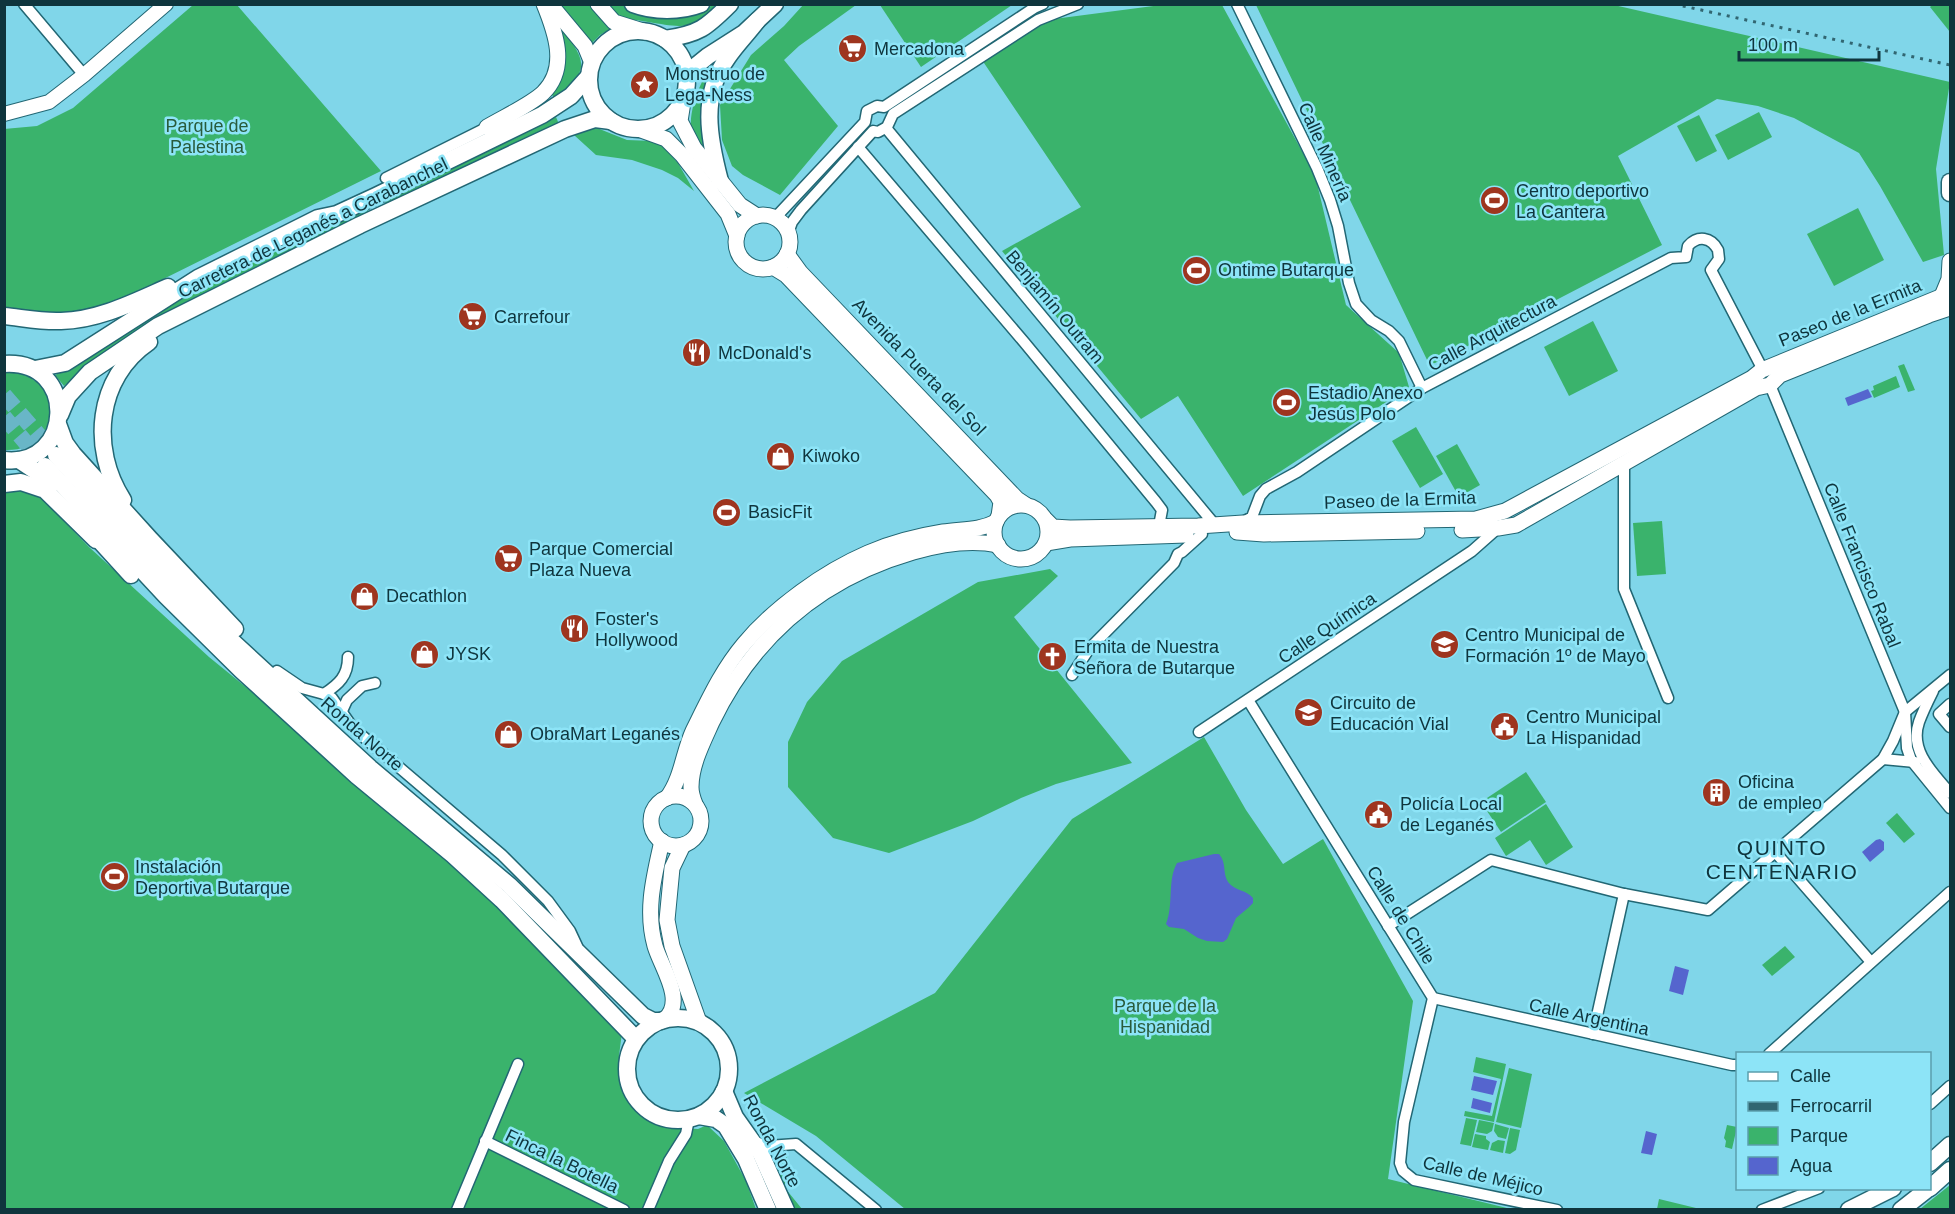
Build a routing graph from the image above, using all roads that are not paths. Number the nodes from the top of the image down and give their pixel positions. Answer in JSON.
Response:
{"nodes":[{"id":1,"x":24,"y":4,"type":"edge"},
{"id":2,"x":166,"y":4,"type":"edge"},
{"id":3,"x":544,"y":4,"type":"edge"},
{"id":4,"x":550,"y":4,"type":"edge"},
{"id":5,"x":598,"y":4,"type":"edge"},
{"id":6,"x":633,"y":4,"type":"edge"},
{"id":7,"x":701,"y":4,"type":"edge"},
{"id":8,"x":730,"y":4,"type":"edge"},
{"id":9,"x":775,"y":4,"type":"edge"},
{"id":10,"x":1043,"y":4,"type":"edge"},
{"id":11,"x":1078,"y":4,"type":"edge"},
{"id":12,"x":1237,"y":4,"type":"edge"},
{"id":13,"x":1244,"y":4,"type":"edge"},
{"id":14,"x":1244,"y":20,"type":"junction"},
{"id":15,"x":757,"y":21,"type":"junction"},
{"id":16,"x":646,"y":32,"type":"junction"},
{"id":17,"x":665,"y":39,"type":"junction"},
{"id":18,"x":591,"y":70,"type":"junction"},
{"id":19,"x":687,"y":73,"type":"junction"},
{"id":20,"x":84,"y":75,"type":"junction"},
{"id":21,"x":682,"y":102,"type":"junction"},
{"id":22,"x":882,"y":107,"type":"junction"},
{"id":23,"x":4,"y":114,"type":"edge"},
{"id":24,"x":542,"y":115,"type":"junction"},
{"id":25,"x":611,"y":121,"type":"junction"},
{"id":26,"x":865,"y":122,"type":"junction"},
{"id":27,"x":888,"y":123,"type":"junction"},
{"id":28,"x":487,"y":127,"type":"junction"},
{"id":29,"x":640,"y":130,"type":"junction"},
{"id":30,"x":873,"y":131,"type":"junction"},
{"id":31,"x":858,"y":147,"type":"junction"},
{"id":32,"x":386,"y":178,"type":"joint"},
{"id":33,"x":720,"y":182,"type":"junction"},
{"id":34,"x":1950,"y":182,"type":"edge"},
{"id":35,"x":1950,"y":192,"type":"edge"},
{"id":36,"x":1950,"y":200,"type":"edge"},
{"id":37,"x":757,"y":216,"type":"junction"},
{"id":38,"x":318,"y":218,"type":"junction"},
{"id":39,"x":775,"y":218,"type":"junction"},
{"id":40,"x":788,"y":232,"type":"junction"},
{"id":41,"x":737,"y":236,"type":"junction"},
{"id":42,"x":787,"y":254,"type":"junction"},
{"id":43,"x":1686,"y":257,"type":"joint"},
{"id":44,"x":1950,"y":261,"type":"edge"},
{"id":45,"x":774,"y":267,"type":"junction"},
{"id":46,"x":198,"y":278,"type":"junction"},
{"id":47,"x":1948,"y":299,"type":"edge"},
{"id":48,"x":206,"y":301,"type":"junction"},
{"id":49,"x":4,"y":316,"type":"edge"},
{"id":50,"x":8,"y":362,"type":"edge"},
{"id":51,"x":35,"y":369,"type":"junction"},
{"id":52,"x":1765,"y":378,"type":"junction"},
{"id":53,"x":1422,"y":388,"type":"junction"},
{"id":54,"x":59,"y":419,"type":"junction"},
{"id":55,"x":12,"y":460,"type":"edge"},
{"id":56,"x":1624,"y":462,"type":"junction"},
{"id":57,"x":4,"y":484,"type":"edge"},
{"id":58,"x":1026,"y":505,"type":"junction"},
{"id":59,"x":1199,"y":506,"type":"junction"},
{"id":60,"x":998,"y":519,"type":"junction"},
{"id":61,"x":1046,"y":520,"type":"junction"},
{"id":62,"x":1243,"y":523,"type":"junction"},
{"id":63,"x":1215,"y":525,"type":"junction"},
{"id":64,"x":1498,"y":528,"type":"junction"},
{"id":65,"x":1464,"y":530,"type":"junction"},
{"id":66,"x":1160,"y":531,"type":"junction"},
{"id":67,"x":1195,"y":532,"type":"junction"},
{"id":68,"x":1046,"y":543,"type":"junction"},
{"id":69,"x":998,"y":545,"type":"junction"},
{"id":70,"x":108,"y":550,"type":"junction"},
{"id":71,"x":1472,"y":551,"type":"junction"},
{"id":72,"x":1178,"y":554,"type":"junction"},
{"id":73,"x":188,"y":580,"type":"junction"},
{"id":74,"x":348,"y":657,"type":"dead end"},
{"id":75,"x":241,"y":670,"type":"junction"},
{"id":76,"x":277,"y":671,"type":"junction"},
{"id":77,"x":1072,"y":675,"type":"dead end"},
{"id":78,"x":1950,"y":675,"type":"edge"},
{"id":79,"x":375,"y":683,"type":"dead end"},
{"id":80,"x":1934,"y":688,"type":"junction"},
{"id":81,"x":324,"y":694,"type":"junction"},
{"id":82,"x":1668,"y":698,"type":"dead end"},
{"id":83,"x":1248,"y":700,"type":"junction"},
{"id":84,"x":1950,"y":704,"type":"edge"},
{"id":85,"x":342,"y":711,"type":"junction"},
{"id":86,"x":1905,"y":712,"type":"junction"},
{"id":87,"x":1918,"y":724,"type":"junction"},
{"id":88,"x":1950,"y":727,"type":"edge"},
{"id":89,"x":1199,"y":732,"type":"dead end"},
{"id":90,"x":1883,"y":759,"type":"junction"},
{"id":91,"x":1911,"y":760,"type":"junction"},
{"id":92,"x":1927,"y":766,"type":"junction"},
{"id":93,"x":1950,"y":793,"type":"edge"},
{"id":94,"x":667,"y":798,"type":"junction"},
{"id":95,"x":695,"y":804,"type":"junction"},
{"id":96,"x":1950,"y":808,"type":"edge"},
{"id":97,"x":446,"y":831,"type":"junction"},
{"id":98,"x":662,"y":842,"type":"junction"},
{"id":99,"x":683,"y":845,"type":"junction"},
{"id":100,"x":1776,"y":853,"type":"junction"},
{"id":101,"x":1950,"y":892,"type":"edge"},
{"id":102,"x":1624,"y":894,"type":"junction"},
{"id":103,"x":1388,"y":926,"type":"junction"},
{"id":104,"x":582,"y":957,"type":"junction"},
{"id":105,"x":1871,"y":962,"type":"junction"},
{"id":106,"x":1433,"y":998,"type":"junction"},
{"id":107,"x":663,"y":1020,"type":"junction"},
{"id":108,"x":699,"y":1022,"type":"junction"},
{"id":109,"x":1593,"y":1034,"type":"junction"},
{"id":110,"x":636,"y":1039,"type":"junction"},
{"id":111,"x":1769,"y":1052,"type":"edge"},
{"id":112,"x":518,"y":1064,"type":"dead end"},
{"id":113,"x":1736,"y":1065,"type":"edge"},
{"id":114,"x":1950,"y":1086,"type":"edge"},
{"id":115,"x":724,"y":1092,"type":"junction"},
{"id":116,"x":1931,"y":1102,"type":"edge"},
{"id":117,"x":694,"y":1117,"type":"junction"},
{"id":118,"x":485,"y":1141,"type":"junction"},
{"id":119,"x":752,"y":1141,"type":"junction"},
{"id":120,"x":781,"y":1145,"type":"junction"},
{"id":121,"x":1950,"y":1145,"type":"edge"},
{"id":122,"x":1931,"y":1161,"type":"edge"},
{"id":123,"x":1950,"y":1170,"type":"edge"},
{"id":124,"x":768,"y":1171,"type":"junction"},
{"id":125,"x":1931,"y":1186,"type":"edge"},
{"id":126,"x":1814,"y":1190,"type":"edge"},
{"id":127,"x":1889,"y":1190,"type":"edge"},
{"id":128,"x":1926,"y":1190,"type":"edge"},
{"id":129,"x":457,"y":1209,"type":"edge"},
{"id":130,"x":624,"y":1209,"type":"edge"},
{"id":131,"x":648,"y":1209,"type":"edge"},
{"id":132,"x":768,"y":1209,"type":"edge"},
{"id":133,"x":786,"y":1209,"type":"edge"},
{"id":134,"x":876,"y":1209,"type":"edge"},
{"id":135,"x":1557,"y":1209,"type":"edge"},
{"id":136,"x":1762,"y":1209,"type":"edge"},
{"id":137,"x":1849,"y":1209,"type":"edge"},
{"id":138,"x":1901,"y":1209,"type":"edge"}],
"edges":[{"from":1,"to":20,"type":"street"},
{"from":2,"to":20,"type":"street"},
{"from":3,"to":28,"type":"main road"},
{"from":4,"to":18,"type":"main road"},
{"from":5,"to":16,"type":"main road"},
{"from":6,"to":7,"type":"main road"},
{"from":8,"to":17,"type":"main road"},
{"from":9,"to":15,"type":"main road"},
{"from":10,"to":22,"type":"street"},
{"from":11,"to":27,"type":"street"},
{"from":12,"to":14,"type":"street","name":"Calle Minería"},
{"from":13,"to":14,"type":"street","name":"Calle Minería"},
{"from":14,"to":53,"type":"street","name":"Calle Minería"},
{"from":15,"to":19,"type":"main road"},
{"from":15,"to":33,"type":"main road"},
{"from":16,"to":17,"type":"main road"},
{"from":16,"to":18,"type":"main road"},
{"from":17,"to":19,"type":"main road"},
{"from":18,"to":24,"type":"main road","name":"Carretera de Leganés a Carabanchel"},
{"from":18,"to":25,"type":"main road"},
{"from":19,"to":21,"type":"main road"},
{"from":20,"to":23,"type":"street"},
{"from":21,"to":29,"type":"main road"},
{"from":21,"to":33,"type":"main road"},
{"from":22,"to":26,"type":"street"},
{"from":22,"to":27,"type":"street"},
{"from":24,"to":28,"type":"street"},
{"from":24,"to":38,"type":"main road","name":"Carretera de Leganés a Carabanchel"},
{"from":25,"to":29,"type":"main road"},
{"from":25,"to":48,"type":"main road","name":"Carretera de Leganés a Carabanchel"},
{"from":26,"to":30,"type":"street"},
{"from":26,"to":39,"type":"street"},
{"from":27,"to":30,"type":"street"},
{"from":27,"to":59,"type":"street","name":"Benjamín Outram"},
{"from":28,"to":32,"type":"street"},
{"from":29,"to":41,"type":"main road"},
{"from":30,"to":31,"type":"street"},
{"from":31,"to":40,"type":"street"},
{"from":31,"to":66,"type":"street"},
{"from":32,"to":38,"type":"main road"},
{"from":33,"to":37,"type":"main road"},
{"from":34,"to":35,"type":"main road"},
{"from":35,"to":36,"type":"main road"},
{"from":37,"to":39,"type":"main road"},
{"from":37,"to":41,"type":"main road"},
{"from":38,"to":46,"type":"main road","name":"Carretera de Leganés a Carabanchel"},
{"from":39,"to":40,"type":"main road"},
{"from":40,"to":42,"type":"main road"},
{"from":41,"to":45,"type":"main road"},
{"from":42,"to":45,"type":"main road"},
{"from":42,"to":58,"type":"main road","name":"Avenida Puerta del Sol"},
{"from":43,"to":52,"type":"street","name":"Calle Francisco Rabal"},
{"from":43,"to":53,"type":"street","name":"Calle Arquitectura"},
{"from":44,"to":47,"type":"main road"},
{"from":45,"to":60,"type":"main road","name":"Avenida Puerta del Sol"},
{"from":46,"to":49,"type":"main road"},
{"from":46,"to":51,"type":"main road","name":"Carretera de Leganés a Carabanchel"},
{"from":47,"to":52,"type":"main road","name":"Paseo de la Ermita"},
{"from":48,"to":54,"type":"main road","name":"Carretera de Leganés a Carabanchel"},
{"from":48,"to":73,"type":"main road"},
{"from":50,"to":51,"type":"main road"},
{"from":51,"to":54,"type":"main road"},
{"from":52,"to":56,"type":"main road","name":"Paseo de la Ermita"},
{"from":52,"to":62,"type":"main road","name":"Paseo de la Ermita"},
{"from":52,"to":86,"type":"street","name":"Calle Francisco Rabal"},
{"from":53,"to":62,"type":"street","name":"Calle Arquitectura"},
{"from":54,"to":55,"type":"main road","name":"Carretera de Leganés a Carabanchel"},
{"from":54,"to":73,"type":"main road"},
{"from":55,"to":70,"type":"main road","name":"Ronda Norte"},
{"from":56,"to":64,"type":"main road","name":"Paseo de la Ermita"},
{"from":56,"to":82,"type":"street"},
{"from":57,"to":70,"type":"main road"},
{"from":58,"to":60,"type":"main road"},
{"from":58,"to":61,"type":"main road"},
{"from":59,"to":63,"type":"street","name":"Benjamín Outram"},
{"from":59,"to":67,"type":"street"},
{"from":60,"to":69,"type":"main road"},
{"from":60,"to":94,"type":"main road"},
{"from":61,"to":66,"type":"main road","name":"Paseo de la Ermita"},
{"from":61,"to":68,"type":"main road"},
{"from":62,"to":63,"type":"main road","name":"Paseo de la Ermita"},
{"from":63,"to":67,"type":"main road","name":"Paseo de la Ermita"},
{"from":64,"to":65,"type":"main road","name":"Paseo de la Ermita"},
{"from":64,"to":71,"type":"street","name":"Calle Química"},
{"from":65,"to":67,"type":"main road","name":"Paseo de la Ermita"},
{"from":65,"to":71,"type":"street"},
{"from":66,"to":67,"type":"main road","name":"Paseo de la Ermita"},
{"from":66,"to":68,"type":"main road","name":"Paseo de la Ermita"},
{"from":66,"to":72,"type":"street"},
{"from":67,"to":72,"type":"street"},
{"from":68,"to":69,"type":"main road"},
{"from":69,"to":95,"type":"main road"},
{"from":70,"to":75,"type":"main road","name":"Ronda Norte"},
{"from":71,"to":83,"type":"street","name":"Calle Química"},
{"from":72,"to":77,"type":"street"},
{"from":73,"to":76,"type":"main road"},
{"from":74,"to":81,"type":"street"},
{"from":75,"to":97,"type":"main road","name":"Ronda Norte"},
{"from":75,"to":110,"type":"main road","name":"Ronda Norte"},
{"from":76,"to":81,"type":"street"},
{"from":76,"to":97,"type":"main road"},
{"from":78,"to":80,"type":"street"},
{"from":79,"to":85,"type":"street"},
{"from":80,"to":86,"type":"street"},
{"from":80,"to":87,"type":"street"},
{"from":81,"to":85,"type":"street"},
{"from":83,"to":89,"type":"street","name":"Calle Química"},
{"from":83,"to":103,"type":"street","name":"Calle de Chile"},
{"from":84,"to":88,"type":"street"},
{"from":85,"to":104,"type":"street"},
{"from":86,"to":87,"type":"street"},
{"from":86,"to":90,"type":"street"},
{"from":86,"to":91,"type":"street","name":"Calle Francisco Rabal"},
{"from":87,"to":92,"type":"street"},
{"from":90,"to":91,"type":"street"},
{"from":90,"to":100,"type":"street"},
{"from":91,"to":92,"type":"street"},
{"from":91,"to":96,"type":"street"},
{"from":92,"to":93,"type":"street"},
{"from":94,"to":95,"type":"main road"},
{"from":94,"to":98,"type":"main road"},
{"from":95,"to":99,"type":"main road"},
{"from":97,"to":104,"type":"main road","name":"Ronda Norte"},
{"from":98,"to":99,"type":"main road"},
{"from":98,"to":107,"type":"main road"},
{"from":99,"to":108,"type":"main road"},
{"from":100,"to":102,"type":"street"},
{"from":100,"to":105,"type":"street"},
{"from":101,"to":105,"type":"street"},
{"from":102,"to":103,"type":"street"},
{"from":102,"to":109,"type":"street"},
{"from":103,"to":106,"type":"street","name":"Calle de Chile"},
{"from":104,"to":107,"type":"main road","name":"Ronda Norte"},
{"from":105,"to":111,"type":"street"},
{"from":106,"to":109,"type":"street","name":"Calle Argentina"},
{"from":106,"to":135,"type":"street","name":"Calle de Méjico"},
{"from":107,"to":108,"type":"main road","name":"Ronda Norte"},
{"from":107,"to":110,"type":"main road"},
{"from":108,"to":115,"type":"main road","name":"Ronda Norte"},
{"from":109,"to":113,"type":"street","name":"Calle Argentina"},
{"from":110,"to":117,"type":"main road","name":"Ronda Norte"},
{"from":112,"to":118,"type":"street","name":"Finca la Botella"},
{"from":114,"to":116,"type":"street"},
{"from":115,"to":117,"type":"main road","name":"Ronda Norte"},
{"from":115,"to":119,"type":"main road","name":"Ronda Norte"},
{"from":117,"to":131,"type":"street"},
{"from":117,"to":132,"type":"main road","name":"Ronda Norte"},
{"from":118,"to":129,"type":"street","name":"Finca la Botella"},
{"from":118,"to":130,"type":"street","name":"Finca la Botella"},
{"from":119,"to":120,"type":"street"},
{"from":119,"to":124,"type":"main road","name":"Ronda Norte"},
{"from":120,"to":124,"type":"street"},
{"from":120,"to":134,"type":"street"},
{"from":121,"to":122,"type":"main road"},
{"from":123,"to":125,"type":"main road"},
{"from":124,"to":133,"type":"main road","name":"Ronda Norte"},
{"from":126,"to":136,"type":"street"},
{"from":127,"to":137,"type":"main road"},
{"from":128,"to":138,"type":"main road"}]}
